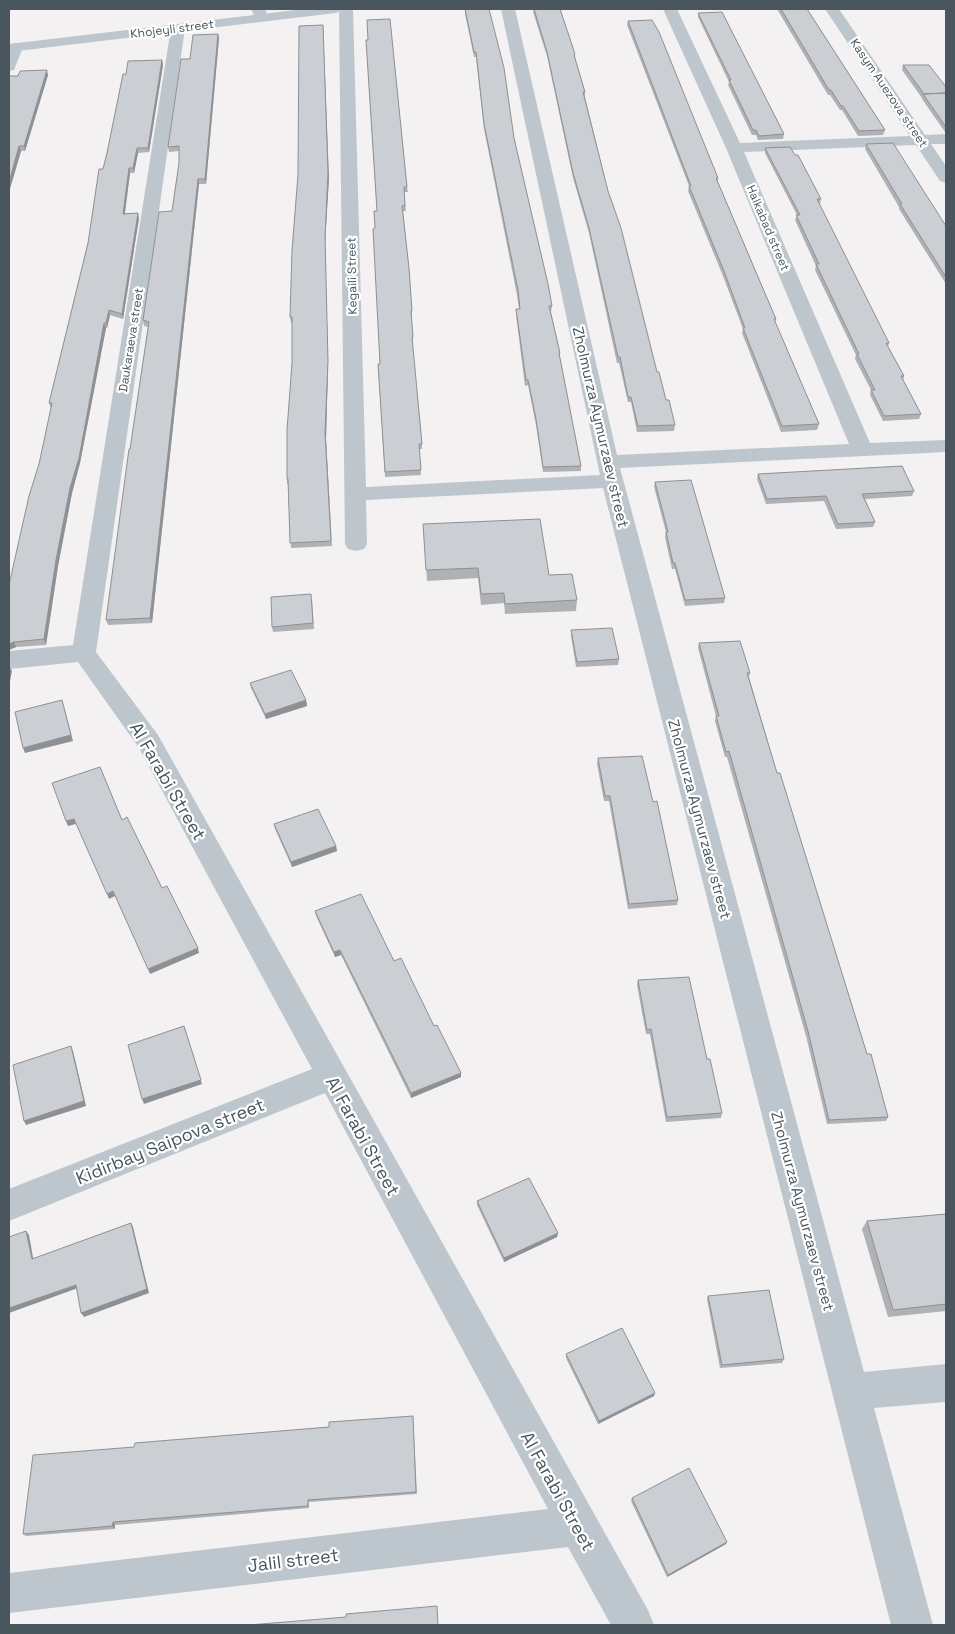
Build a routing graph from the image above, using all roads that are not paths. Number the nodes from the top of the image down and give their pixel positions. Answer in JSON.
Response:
{"nodes":[{"id":1,"x":336,"y":9,"type":"edge"},
{"id":2,"x":346,"y":9,"type":"edge"},
{"id":3,"x":508,"y":9,"type":"edge"},
{"id":4,"x":670,"y":9,"type":"edge"},
{"id":5,"x":832,"y":9,"type":"edge"},
{"id":6,"x":260,"y":13,"type":"edge"},
{"id":7,"x":178,"y":28,"type":"junction"},
{"id":8,"x":12,"y":48,"type":"edge"},
{"id":9,"x":9,"y":67,"type":"edge"},
{"id":10,"x":946,"y":139,"type":"edge"},
{"id":11,"x":920,"y":140,"type":"junction"},
{"id":12,"x":734,"y":148,"type":"junction"},
{"id":13,"x":946,"y":178,"type":"edge"},
{"id":14,"x":946,"y":446,"type":"edge"},
{"id":15,"x":862,"y":450,"type":"junction"},
{"id":16,"x":610,"y":472,"type":"junction"},
{"id":17,"x":356,"y":494,"type":"junction"},
{"id":18,"x":356,"y":544,"type":"dead end"},
{"id":19,"x":84,"y":653,"type":"junction"},
{"id":20,"x":9,"y":660,"type":"edge"},
{"id":21,"x":331,"y":1076,"type":"junction"},
{"id":22,"x":9,"y":1205,"type":"edge"},
{"id":23,"x":946,"y":1383,"type":"edge"},
{"id":24,"x":850,"y":1392,"type":"junction"},
{"id":25,"x":577,"y":1526,"type":"junction"},
{"id":26,"x":9,"y":1593,"type":"edge"},
{"id":27,"x":633,"y":1625,"type":"edge"},
{"id":28,"x":912,"y":1625,"type":"edge"}],
"edges":[{"from":1,"to":6,"type":"street","name":"Khojeyli street"},
{"from":2,"to":17,"type":"street","name":"Kegaili Street"},
{"from":3,"to":16,"type":"street","name":"Zholmurza Aymurzaev street"},
{"from":4,"to":12,"type":"street","name":"Halkabad street"},
{"from":5,"to":11,"type":"street","name":"Kasym Auezova street"},
{"from":6,"to":7,"type":"street","name":"Khojeyli street"},
{"from":7,"to":8,"type":"street","name":"Khojeyli street"},
{"from":7,"to":19,"type":"street","name":"Daukaraeva street"},
{"from":8,"to":9,"type":"street"},
{"from":10,"to":11,"type":"street"},
{"from":11,"to":12,"type":"street"},
{"from":11,"to":13,"type":"street","name":"Kasym Auezova street"},
{"from":12,"to":15,"type":"street","name":"Halkabad street"},
{"from":14,"to":15,"type":"street"},
{"from":15,"to":16,"type":"street"},
{"from":16,"to":17,"type":"street"},
{"from":16,"to":24,"type":"street","name":"Zholmurza Aymurzaev street"},
{"from":17,"to":18,"type":"street","name":"Kegaili Street"},
{"from":19,"to":20,"type":"street"},
{"from":19,"to":21,"type":"street","name":"Al Farabi Street"},
{"from":21,"to":22,"type":"street","name":"Kidirbay Saipova street"},
{"from":21,"to":25,"type":"street","name":"Al Farabi Street"},
{"from":23,"to":24,"type":"street"},
{"from":24,"to":28,"type":"street","name":"Zholmurza Aymurzaev street"},
{"from":25,"to":26,"type":"street","name":"Jalil street"},
{"from":25,"to":27,"type":"street","name":"Al Farabi Street"}]}
